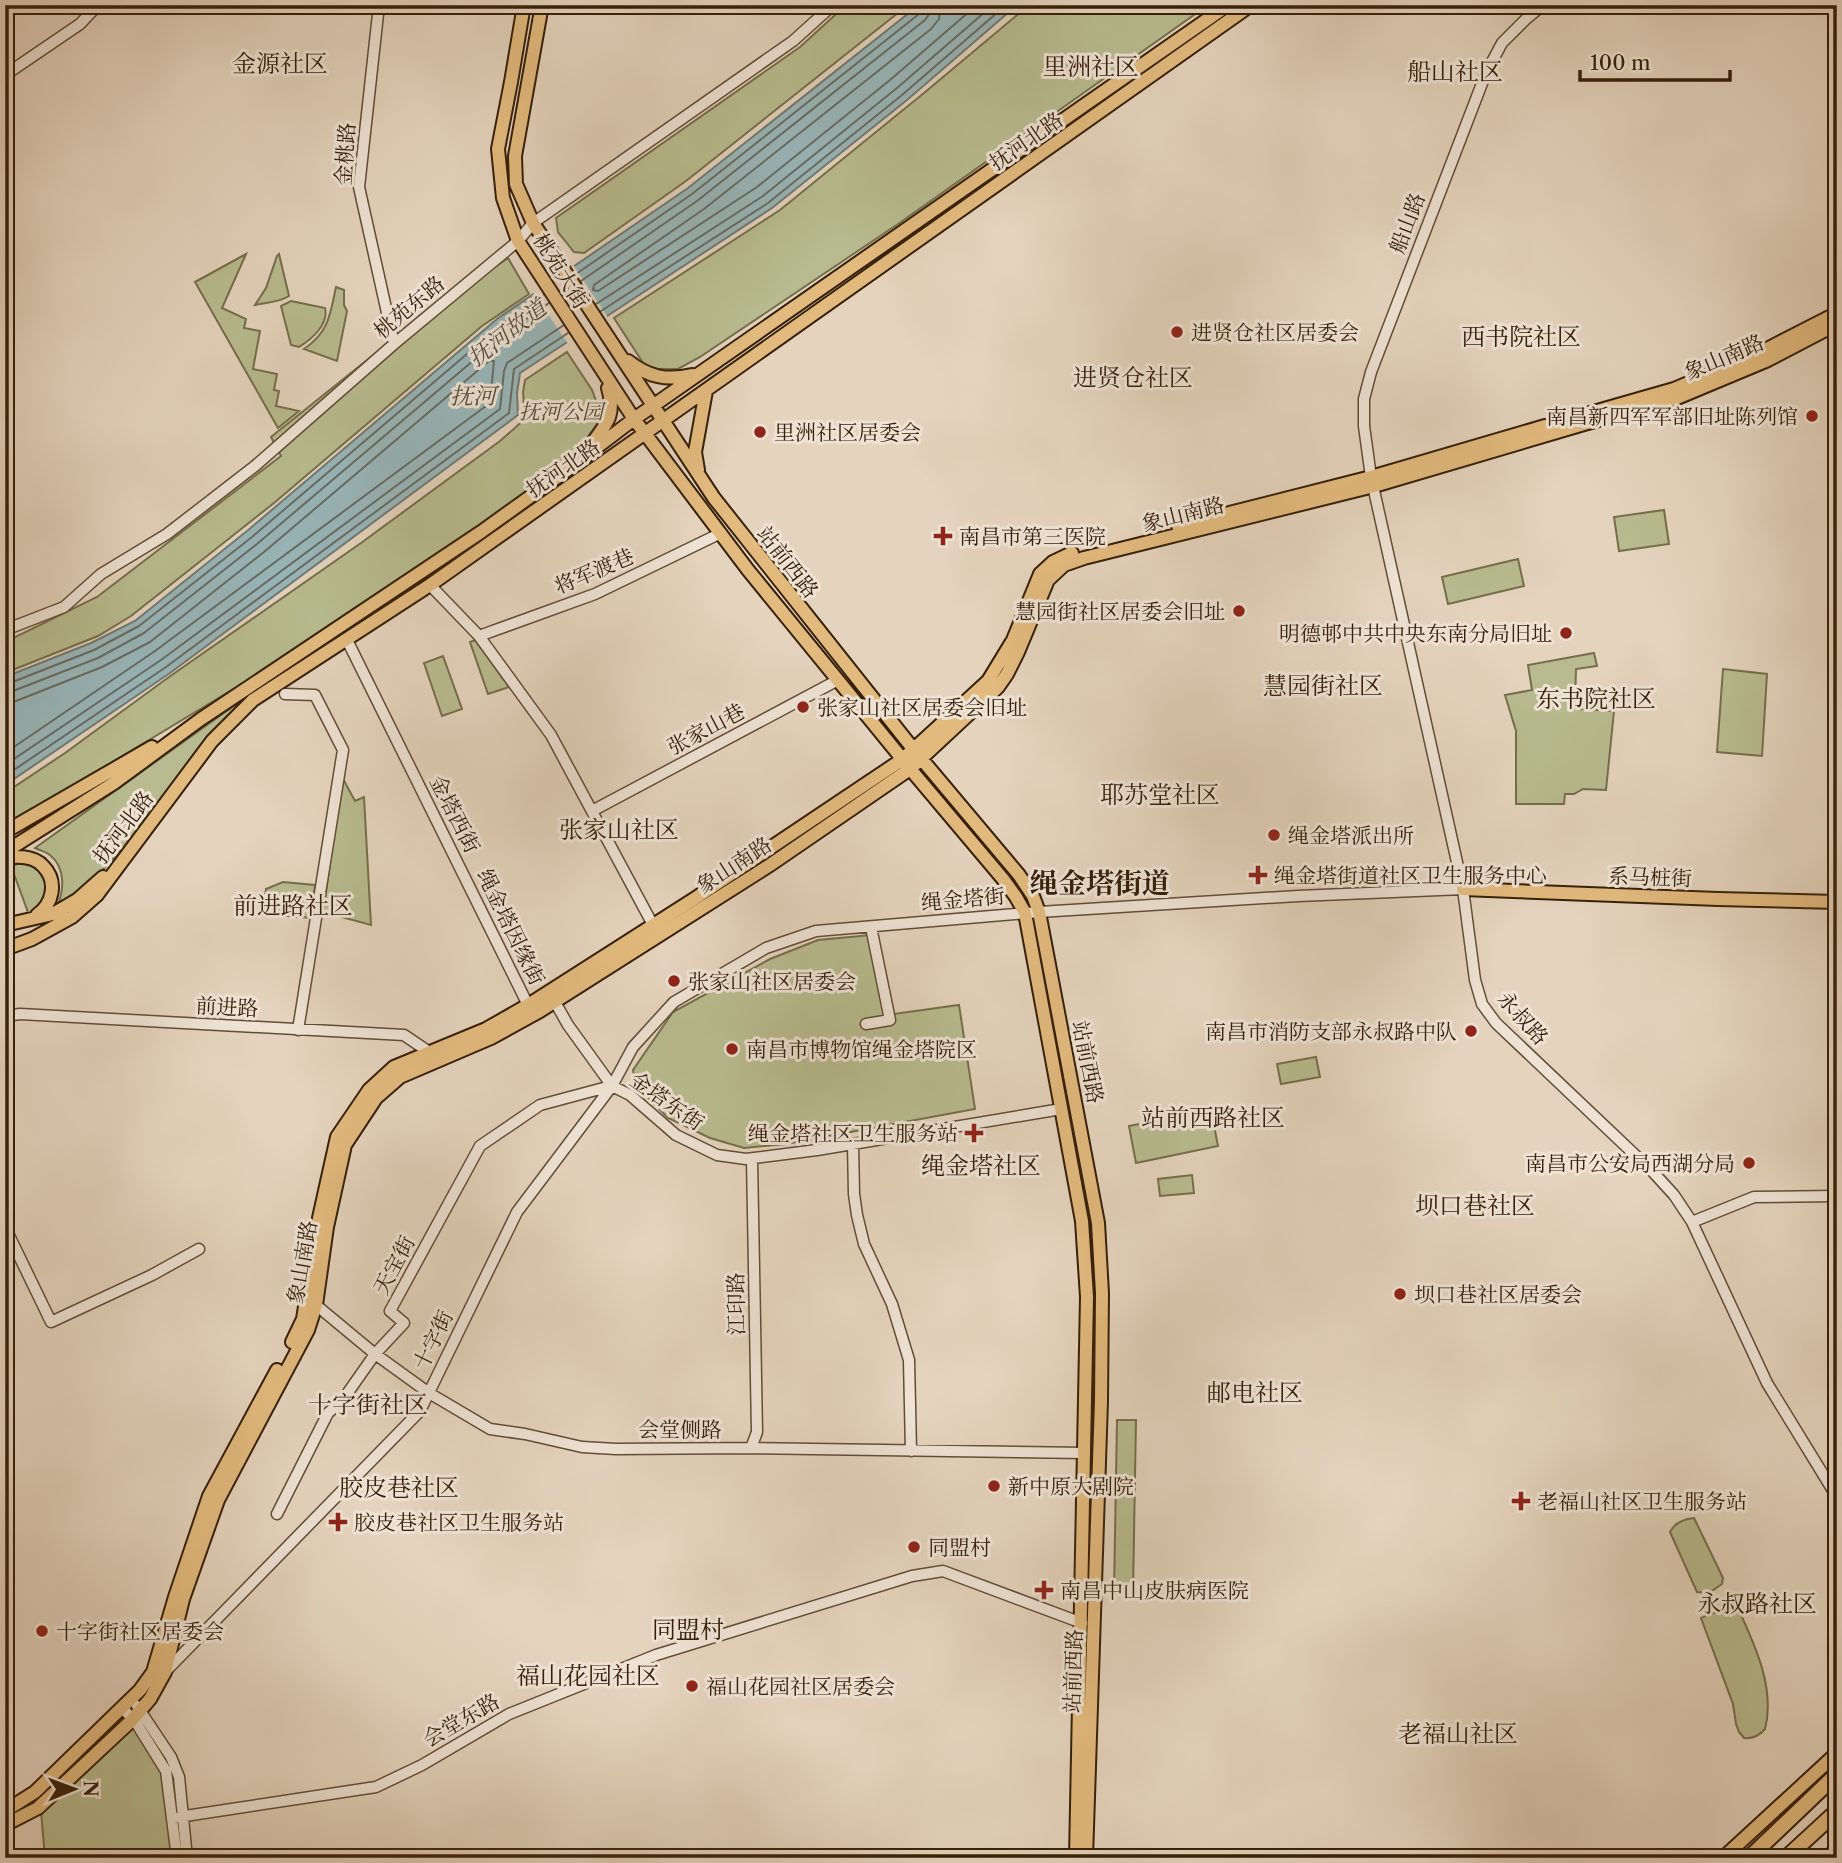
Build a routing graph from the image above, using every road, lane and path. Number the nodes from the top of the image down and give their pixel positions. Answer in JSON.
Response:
{"nodes":[{"id":1,"x":98,"y":5,"type":"edge"},
{"id":2,"x":379,"y":5,"type":"edge"},
{"id":3,"x":524,"y":5,"type":"edge"},
{"id":4,"x":542,"y":5,"type":"edge"},
{"id":5,"x":833,"y":5,"type":"edge"},
{"id":6,"x":1227,"y":5,"type":"edge"},
{"id":7,"x":1251,"y":5,"type":"edge"},
{"id":8,"x":1543,"y":5,"type":"edge"},
{"id":9,"x":5,"y":75,"type":"edge"},
{"id":10,"x":533,"y":223,"type":"junction"},
{"id":11,"x":518,"y":241,"type":"junction"},
{"id":12,"x":1837,"y":313,"type":"edge"},
{"id":13,"x":1837,"y":324,"type":"edge"},
{"id":14,"x":394,"y":344,"type":"junction"},
{"id":15,"x":619,"y":355,"type":"junction"},
{"id":16,"x":602,"y":371,"type":"junction"},
{"id":17,"x":699,"y":373,"type":"junction"},
{"id":18,"x":706,"y":391,"type":"junction"},
{"id":19,"x":653,"y":406,"type":"junction"},
{"id":20,"x":634,"y":419,"type":"junction"},
{"id":21,"x":663,"y":422,"type":"junction"},
{"id":22,"x":645,"y":434,"type":"junction"},
{"id":23,"x":579,"y":461,"type":"junction"},
{"id":24,"x":700,"y":478,"type":"junction"},
{"id":25,"x":1373,"y":481,"type":"junction"},
{"id":26,"x":721,"y":533,"type":"junction"},
{"id":27,"x":430,"y":585,"type":"junction"},
{"id":28,"x":5,"y":630,"type":"edge"},
{"id":29,"x":479,"y":636,"type":"junction"},
{"id":30,"x":347,"y":640,"type":"junction"},
{"id":31,"x":838,"y":680,"type":"junction"},
{"id":32,"x":285,"y":694,"type":"dead end"},
{"id":33,"x":201,"y":719,"type":"junction"},
{"id":34,"x":918,"y":755,"type":"junction"},
{"id":35,"x":907,"y":764,"type":"junction"},
{"id":36,"x":592,"y":811,"type":"junction"},
{"id":37,"x":5,"y":832,"type":"edge"},
{"id":38,"x":5,"y":855,"type":"edge"},
{"id":39,"x":124,"y":857,"type":"junction"},
{"id":40,"x":1463,"y":889,"type":"junction"},
{"id":41,"x":1837,"y":901,"type":"edge"},
{"id":42,"x":1039,"y":912,"type":"junction"},
{"id":43,"x":1025,"y":913,"type":"junction"},
{"id":44,"x":28,"y":921,"type":"junction"},
{"id":45,"x":5,"y":925,"type":"edge"},
{"id":46,"x":653,"y":925,"type":"junction"},
{"id":47,"x":870,"y":927,"type":"junction"},
{"id":48,"x":5,"y":949,"type":"edge"},
{"id":49,"x":510,"y":968,"type":"joint"},
{"id":50,"x":552,"y":996,"type":"junction"},
{"id":51,"x":528,"y":1005,"type":"junction"},
{"id":52,"x":5,"y":1016,"type":"edge"},
{"id":53,"x":866,"y":1024,"type":"dead end"},
{"id":54,"x":298,"y":1030,"type":"junction"},
{"id":55,"x":433,"y":1056,"type":"junction"},
{"id":56,"x":612,"y":1086,"type":"junction"},
{"id":57,"x":1060,"y":1109,"type":"junction"},
{"id":58,"x":853,"y":1144,"type":"junction"},
{"id":59,"x":752,"y":1159,"type":"junction"},
{"id":60,"x":1837,"y":1196,"type":"edge"},
{"id":61,"x":1692,"y":1222,"type":"junction"},
{"id":62,"x":5,"y":1227,"type":"edge"},
{"id":63,"x":199,"y":1249,"type":"dead end"},
{"id":64,"x":316,"y":1304,"type":"junction"},
{"id":65,"x":375,"y":1354,"type":"junction"},
{"id":66,"x":429,"y":1392,"type":"junction"},
{"id":67,"x":751,"y":1448,"type":"junction"},
{"id":68,"x":911,"y":1451,"type":"junction"},
{"id":69,"x":1085,"y":1453,"type":"junction"},
{"id":70,"x":1837,"y":1497,"type":"edge"},
{"id":71,"x":277,"y":1514,"type":"dead end"},
{"id":72,"x":1082,"y":1623,"type":"junction"},
{"id":73,"x":165,"y":1672,"type":"junction"},
{"id":74,"x":126,"y":1703,"type":"junction"},
{"id":75,"x":136,"y":1715,"type":"junction"},
{"id":76,"x":1837,"y":1753,"type":"edge"},
{"id":77,"x":1837,"y":1774,"type":"edge"},
{"id":78,"x":5,"y":1811,"type":"edge"},
{"id":79,"x":1837,"y":1811,"type":"edge"},
{"id":80,"x":183,"y":1817,"type":"junction"},
{"id":81,"x":172,"y":1818,"type":"junction"},
{"id":82,"x":5,"y":1825,"type":"edge"},
{"id":83,"x":1837,"y":1849,"type":"edge"},
{"id":84,"x":177,"y":1858,"type":"edge"},
{"id":85,"x":187,"y":1858,"type":"edge"},
{"id":86,"x":1076,"y":1858,"type":"edge"},
{"id":87,"x":1086,"y":1858,"type":"edge"},
{"id":88,"x":1723,"y":1858,"type":"edge"},
{"id":89,"x":1749,"y":1858,"type":"edge"},
{"id":90,"x":1786,"y":1858,"type":"edge"},
{"id":91,"x":1827,"y":1858,"type":"edge"}],
"edges":[{"from":1,"to":9,"type":"street"},
{"from":2,"to":14,"type":"street","name":"金桃路"},
{"from":3,"to":11,"type":"main road","name":"桃苑大街"},
{"from":4,"to":10,"type":"main road","name":"桃苑大街"},
{"from":5,"to":10,"type":"street","name":"桃苑东路"},
{"from":6,"to":17,"type":"main road","name":"抚河北路"},
{"from":7,"to":18,"type":"main road","name":"抚河北路"},
{"from":8,"to":25,"type":"street","name":"船山路"},
{"from":10,"to":11,"type":"street","name":"桃苑东路"},
{"from":10,"to":15,"type":"main road","name":"桃苑大街"},
{"from":11,"to":14,"type":"street","name":"桃苑东路"},
{"from":11,"to":16,"type":"main road","name":"桃苑大街"},
{"from":12,"to":25,"type":"main road","name":"象山南路"},
{"from":13,"to":25,"type":"main road","name":"象山南路"},
{"from":14,"to":28,"type":"street","name":"桃苑东路"},
{"from":15,"to":17,"type":"main road"},
{"from":15,"to":19,"type":"main road","name":"桃苑大街"},
{"from":16,"to":20,"type":"main road","name":"桃苑大街"},
{"from":16,"to":23,"type":"main road"},
{"from":17,"to":19,"type":"main road","name":"抚河北路"},
{"from":18,"to":21,"type":"main road","name":"抚河北路"},
{"from":18,"to":24,"type":"main road"},
{"from":19,"to":20,"type":"main road","name":"抚河北路"},
{"from":19,"to":21,"type":"main road","name":"站前西路"},
{"from":20,"to":22,"type":"main road","name":"站前西路"},
{"from":20,"to":23,"type":"main road","name":"抚河北路"},
{"from":21,"to":22,"type":"main road","name":"抚河北路"},
{"from":21,"to":24,"type":"main road","name":"站前西路"},
{"from":22,"to":26,"type":"main road","name":"站前西路"},
{"from":22,"to":27,"type":"main road","name":"抚河北路"},
{"from":23,"to":33,"type":"main road","name":"抚河北路"},
{"from":24,"to":34,"type":"main road","name":"站前西路"},
{"from":25,"to":34,"type":"main road","name":"象山南路"},
{"from":25,"to":40,"type":"street","name":"永叔路"},
{"from":26,"to":29,"type":"street","name":"将军渡巷"},
{"from":26,"to":31,"type":"main road","name":"站前西路"},
{"from":27,"to":29,"type":"street"},
{"from":27,"to":30,"type":"main road","name":"抚河北路"},
{"from":29,"to":36,"type":"street"},
{"from":30,"to":39,"type":"main road","name":"抚河北路"},
{"from":30,"to":49,"type":"street","name":"金塔西街"},
{"from":31,"to":35,"type":"main road","name":"站前西路"},
{"from":31,"to":36,"type":"street","name":"张家山巷"},
{"from":32,"to":54,"type":"street"},
{"from":33,"to":37,"type":"main road"},
{"from":33,"to":38,"type":"main road","name":"抚河北路"},
{"from":34,"to":35,"type":"main road","name":"象山南路"},
{"from":34,"to":42,"type":"main road","name":"站前西路"},
{"from":35,"to":43,"type":"main road","name":"站前西路"},
{"from":35,"to":46,"type":"main road","name":"象山南路"},
{"from":35,"to":50,"type":"main road","name":"象山南路"},
{"from":36,"to":46,"type":"street"},
{"from":38,"to":44,"type":"main road"},
{"from":39,"to":44,"type":"main road"},
{"from":39,"to":48,"type":"main road","name":"抚河北路"},
{"from":40,"to":41,"type":"main road","name":"系马桩街"},
{"from":40,"to":42,"type":"street","name":"绳金塔街"},
{"from":40,"to":61,"type":"street","name":"永叔路"},
{"from":42,"to":43,"type":"street","name":"绳金塔街"},
{"from":42,"to":87,"type":"main road","name":"站前西路"},
{"from":43,"to":47,"type":"street","name":"绳金塔街"},
{"from":43,"to":57,"type":"main road","name":"站前西路"},
{"from":44,"to":45,"type":"main road"},
{"from":46,"to":50,"type":"main road","name":"象山南路"},
{"from":47,"to":53,"type":"street"},
{"from":47,"to":56,"type":"street","name":"绳金塔街"},
{"from":49,"to":51,"type":"street","name":"绳金塔因缘街"},
{"from":50,"to":51,"type":"main road","name":"象山南路"},
{"from":50,"to":55,"type":"main road","name":"象山南路"},
{"from":50,"to":56,"type":"street","name":"金塔东街"},
{"from":51,"to":55,"type":"main road","name":"象山南路"},
{"from":52,"to":54,"type":"street","name":"前进路"},
{"from":54,"to":55,"type":"street","name":"前进路"},
{"from":55,"to":64,"type":"main road","name":"象山南路"},
{"from":55,"to":74,"type":"main road","name":"象山南路"},
{"from":56,"to":59,"type":"street","name":"金塔东街"},
{"from":56,"to":65,"type":"street","name":"天宝街"},
{"from":56,"to":66,"type":"street","name":"十字街"},
{"from":57,"to":58,"type":"street","name":"金塔东街"},
{"from":57,"to":69,"type":"main road","name":"站前西路"},
{"from":58,"to":59,"type":"street","name":"金塔东街"},
{"from":58,"to":68,"type":"street"},
{"from":59,"to":67,"type":"street","name":"江印路"},
{"from":60,"to":61,"type":"street"},
{"from":61,"to":70,"type":"street","name":"永叔路"},
{"from":62,"to":63,"type":"street"},
{"from":64,"to":65,"type":"street","name":"会堂侧路"},
{"from":64,"to":73,"type":"main road","name":"象山南路"},
{"from":65,"to":66,"type":"street","name":"会堂侧路"},
{"from":65,"to":71,"type":"street","name":"天宝街"},
{"from":66,"to":67,"type":"street","name":"会堂侧路"},
{"from":66,"to":73,"type":"street","name":"十字街"},
{"from":67,"to":68,"type":"street","name":"会堂侧路"},
{"from":68,"to":69,"type":"street","name":"会堂侧路"},
{"from":69,"to":72,"type":"main road","name":"站前西路"},
{"from":72,"to":80,"type":"street","name":"会堂东路"},
{"from":72,"to":86,"type":"main road","name":"站前西路"},
{"from":73,"to":75,"type":"main road","name":"象山南路"},
{"from":74,"to":75,"type":"street"},
{"from":74,"to":78,"type":"main road","name":"象山南路"},
{"from":75,"to":80,"type":"street"},
{"from":75,"to":81,"type":"street"},
{"from":75,"to":82,"type":"main road","name":"象山南路"},
{"from":76,"to":88,"type":"main road"},
{"from":77,"to":89,"type":"highway"},
{"from":79,"to":90,"type":"highway"},
{"from":80,"to":81,"type":"street","name":"会堂东路"},
{"from":80,"to":85,"type":"street"},
{"from":81,"to":84,"type":"street"},
{"from":83,"to":91,"type":"main road"}]}
